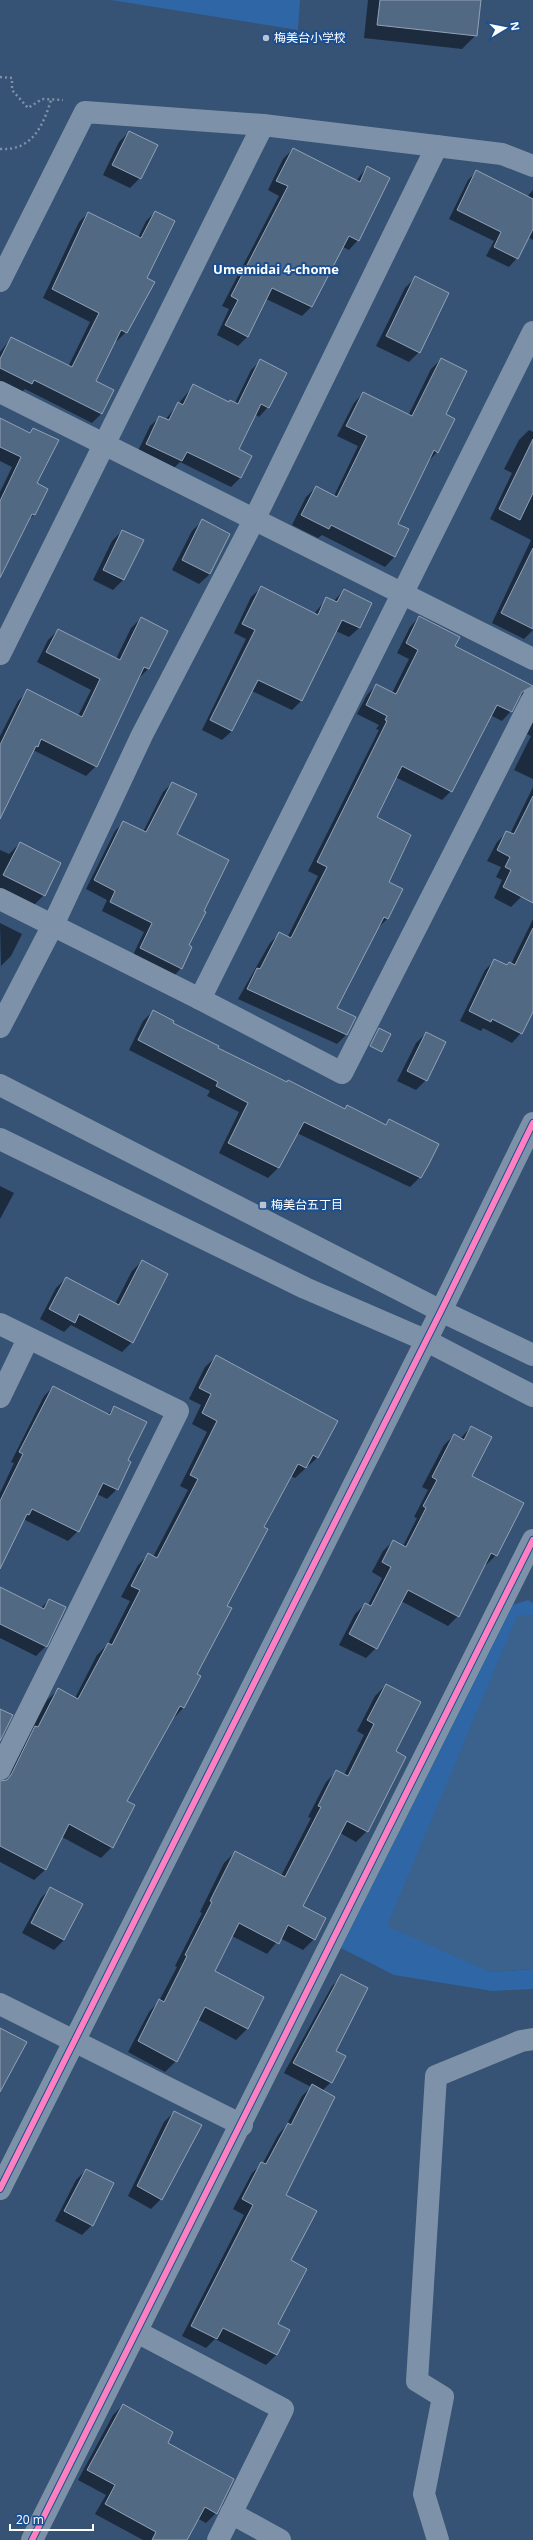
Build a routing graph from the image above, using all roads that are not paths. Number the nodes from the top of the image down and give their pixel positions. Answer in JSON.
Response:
{"nodes":[{"id":1,"x":263,"y":125,"type":"junction"},
{"id":2,"x":437,"y":146,"type":"junction"},
{"id":3,"x":533,"y":166,"type":"edge"},
{"id":4,"x":0,"y":281,"type":"edge"},
{"id":5,"x":533,"y":332,"type":"edge"},
{"id":6,"x":0,"y":392,"type":"edge"},
{"id":7,"x":104,"y":445,"type":"junction"},
{"id":8,"x":254,"y":520,"type":"junction"},
{"id":9,"x":402,"y":593,"type":"junction"},
{"id":10,"x":0,"y":654,"type":"edge"},
{"id":11,"x":533,"y":659,"type":"edge"},
{"id":12,"x":533,"y":698,"type":"edge"},
{"id":13,"x":0,"y":899,"type":"edge"},
{"id":14,"x":53,"y":925,"type":"junction"},
{"id":15,"x":200,"y":999,"type":"junction"},
{"id":16,"x":0,"y":1027,"type":"edge"},
{"id":17,"x":0,"y":1085,"type":"edge"},
{"id":18,"x":533,"y":1123,"type":"edge"},
{"id":19,"x":0,"y":1139,"type":"edge"},
{"id":20,"x":441,"y":1312,"type":"junction"},
{"id":21,"x":0,"y":1324,"type":"edge"},
{"id":22,"x":28,"y":1339,"type":"junction"},
{"id":23,"x":425,"y":1340,"type":"junction"},
{"id":24,"x":533,"y":1355,"type":"edge"},
{"id":25,"x":533,"y":1396,"type":"edge"},
{"id":26,"x":0,"y":1397,"type":"edge"},
{"id":27,"x":533,"y":1540,"type":"edge"},
{"id":28,"x":0,"y":1768,"type":"edge"},
{"id":29,"x":0,"y":2004,"type":"edge"},
{"id":30,"x":533,"y":2039,"type":"edge"},
{"id":31,"x":73,"y":2041,"type":"junction"},
{"id":32,"x":242,"y":2125,"type":"junction"},
{"id":33,"x":0,"y":2189,"type":"edge"},
{"id":34,"x":137,"y":2332,"type":"junction"},
{"id":35,"x":231,"y":2513,"type":"junction"},
{"id":36,"x":32,"y":2540,"type":"edge"},
{"id":37,"x":218,"y":2540,"type":"edge"},
{"id":38,"x":280,"y":2540,"type":"edge"},
{"id":39,"x":438,"y":2540,"type":"edge"}],
"edges":[{"from":1,"to":2,"type":"street"},
{"from":1,"to":4,"type":"street"},
{"from":1,"to":7,"type":"street"},
{"from":2,"to":3,"type":"street"},
{"from":2,"to":8,"type":"street"},
{"from":5,"to":9,"type":"street"},
{"from":6,"to":7,"type":"street"},
{"from":7,"to":8,"type":"street"},
{"from":7,"to":10,"type":"street"},
{"from":8,"to":9,"type":"street"},
{"from":8,"to":14,"type":"street"},
{"from":9,"to":11,"type":"street"},
{"from":9,"to":15,"type":"street"},
{"from":12,"to":15,"type":"street"},
{"from":13,"to":14,"type":"street"},
{"from":14,"to":15,"type":"street"},
{"from":14,"to":16,"type":"street"},
{"from":17,"to":20,"type":"street"},
{"from":18,"to":20,"type":"street"},
{"from":19,"to":23,"type":"street"},
{"from":20,"to":23,"type":"street"},
{"from":20,"to":24,"type":"street"},
{"from":21,"to":22,"type":"street"},
{"from":22,"to":26,"type":"street"},
{"from":22,"to":28,"type":"street"},
{"from":23,"to":25,"type":"street"},
{"from":23,"to":31,"type":"street"},
{"from":27,"to":32,"type":"street"},
{"from":29,"to":31,"type":"street"},
{"from":30,"to":39,"type":"street"},
{"from":31,"to":32,"type":"street"},
{"from":31,"to":33,"type":"street"},
{"from":32,"to":34,"type":"street"},
{"from":34,"to":35,"type":"street"},
{"from":34,"to":36,"type":"street"},
{"from":35,"to":37,"type":"street"},
{"from":35,"to":38,"type":"street"}]}
